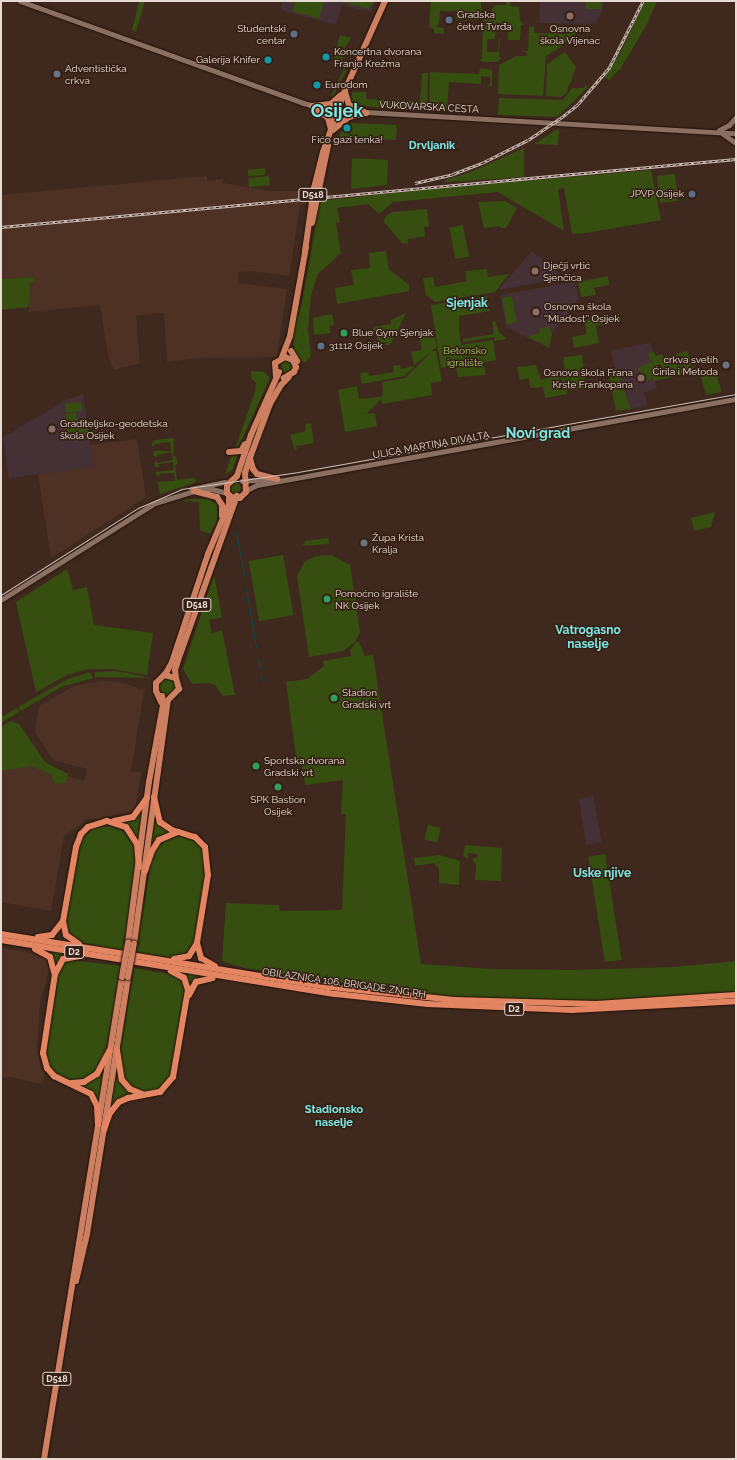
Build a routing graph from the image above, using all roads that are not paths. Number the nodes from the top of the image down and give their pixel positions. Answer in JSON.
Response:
{"nodes":[{"id":1,"x":20,"y":1,"type":"edge"},
{"id":2,"x":385,"y":1,"type":"edge"},
{"id":3,"x":345,"y":90,"type":"junction"},
{"id":4,"x":312,"y":106,"type":"junction"},
{"id":5,"x":338,"y":111,"type":"junction"},
{"id":6,"x":367,"y":113,"type":"junction"},
{"id":7,"x":736,"y":117,"type":"edge"},
{"id":8,"x":714,"y":131,"type":"junction"},
{"id":9,"x":331,"y":132,"type":"junction"},
{"id":10,"x":736,"y":133,"type":"edge"},
{"id":11,"x":736,"y":143,"type":"edge"},
{"id":12,"x":286,"y":354,"type":"junction"},
{"id":13,"x":277,"y":371,"type":"junction"},
{"id":14,"x":287,"y":377,"type":"junction"},
{"id":15,"x":278,"y":383,"type":"junction"},
{"id":16,"x":736,"y":399,"type":"edge"},
{"id":17,"x":251,"y":435,"type":"junction"},
{"id":18,"x":229,"y":452,"type":"dead end"},
{"id":19,"x":251,"y":455,"type":"junction"},
{"id":20,"x":243,"y":467,"type":"junction"},
{"id":21,"x":234,"y":477,"type":"junction"},
{"id":22,"x":277,"y":479,"type":"junction"},
{"id":23,"x":294,"y":479,"type":"junction"},
{"id":24,"x":244,"y":481,"type":"junction"},
{"id":25,"x":224,"y":482,"type":"junction"},
{"id":26,"x":247,"y":490,"type":"junction"},
{"id":27,"x":194,"y":491,"type":"junction"},
{"id":28,"x":226,"y":493,"type":"junction"},
{"id":29,"x":238,"y":498,"type":"junction"},
{"id":30,"x":159,"y":501,"type":"junction"},
{"id":31,"x":230,"y":509,"type":"junction"},
{"id":32,"x":222,"y":521,"type":"junction"},
{"id":33,"x":1,"y":600,"type":"edge"},
{"id":34,"x":175,"y":662,"type":"junction"},
{"id":35,"x":167,"y":675,"type":"junction"},
{"id":36,"x":176,"y":678,"type":"junction"},
{"id":37,"x":162,"y":696,"type":"junction"},
{"id":38,"x":171,"y":698,"type":"junction"},
{"id":39,"x":164,"y":710,"type":"junction"},
{"id":40,"x":150,"y":797,"type":"junction"},
{"id":41,"x":112,"y":821,"type":"junction"},
{"id":42,"x":180,"y":832,"type":"junction"},
{"id":43,"x":140,"y":867,"type":"junction"},
{"id":44,"x":146,"y":871,"type":"junction"},
{"id":45,"x":63,"y":921,"type":"junction"},
{"id":46,"x":1,"y":934,"type":"edge"},
{"id":47,"x":1,"y":940,"type":"edge"},
{"id":48,"x":23,"y":941,"type":"junction"},
{"id":49,"x":197,"y":943,"type":"junction"},
{"id":50,"x":131,"y":944,"type":"junction"},
{"id":51,"x":92,"y":952,"type":"junction"},
{"id":52,"x":158,"y":963,"type":"junction"},
{"id":53,"x":55,"y":974,"type":"junction"},
{"id":54,"x":229,"y":974,"type":"junction"},
{"id":55,"x":736,"y":995,"type":"edge"},
{"id":56,"x":188,"y":998,"type":"junction"},
{"id":57,"x":736,"y":1001,"type":"edge"},
{"id":58,"x":114,"y":1050,"type":"junction"},
{"id":59,"x":71,"y":1084,"type":"junction"},
{"id":60,"x":146,"y":1095,"type":"junction"},
{"id":61,"x":98,"y":1124,"type":"junction"},
{"id":62,"x":104,"y":1130,"type":"junction"},
{"id":63,"x":70,"y":1300,"type":"junction"},
{"id":64,"x":44,"y":1459,"type":"edge"}],
"edges":[{"from":1,"to":4,"type":"main road","name":"VUKOVARSKA CESTA"},
{"from":2,"to":3,"type":"main road","number":"D518"},
{"from":3,"to":4,"type":"main road"},
{"from":3,"to":5,"type":"main road","number":"D518"},
{"from":3,"to":6,"type":"main road"},
{"from":4,"to":5,"type":"main road","name":"VUKOVARSKA CESTA"},
{"from":4,"to":9,"type":"main road"},
{"from":5,"to":6,"type":"main road","name":"VUKOVARSKA CESTA"},
{"from":5,"to":9,"type":"main road","number":"D518"},
{"from":6,"to":8,"type":"main road","name":"VUKOVARSKA CESTA"},
{"from":6,"to":9,"type":"main road"},
{"from":7,"to":8,"type":"main road"},
{"from":8,"to":10,"type":"main road","name":"VUKOVARSKA CESTA"},
{"from":8,"to":11,"type":"main road"},
{"from":9,"to":12,"type":"main road","number":"D518"},
{"from":12,"to":13,"type":"main road","number":"D518"},
{"from":12,"to":14,"type":"main road","number":"D518"},
{"from":12,"to":14,"type":"main road","number":"D518"},
{"from":13,"to":14,"type":"main road"},
{"from":13,"to":15,"type":"main road","number":"D518"},
{"from":14,"to":15,"type":"main road","number":"D518"},
{"from":15,"to":17,"type":"main road","number":"D518"},
{"from":15,"to":19,"type":"main road","number":"D518"},
{"from":16,"to":23,"type":"street","name":"ULICA MARTINA DIVALTA"},
{"from":17,"to":18,"type":"main road"},
{"from":17,"to":20,"type":"main road","number":"D518"},
{"from":19,"to":20,"type":"main road","number":"D518"},
{"from":19,"to":22,"type":"main road"},
{"from":20,"to":21,"type":"main road","number":"D518"},
{"from":20,"to":24,"type":"main road","number":"D518"},
{"from":21,"to":24,"type":"main road"},
{"from":21,"to":25,"type":"main road","number":"D518"},
{"from":21,"to":28,"type":"main road","number":"D518"},
{"from":22,"to":23,"type":"street","name":"ULICA MARTINA DIVALTA"},
{"from":22,"to":24,"type":"street","name":"ULICA MARTINA DIVALTA"},
{"from":23,"to":26,"type":"street","name":"ULICA MARTINA DIVALTA"},
{"from":24,"to":26,"type":"main road","number":"D518"},
{"from":24,"to":29,"type":"main road","number":"D518"},
{"from":25,"to":28,"type":"main road","number":"D518"},
{"from":25,"to":30,"type":"street"},
{"from":26,"to":29,"type":"main road","number":"D518"},
{"from":27,"to":28,"type":"street"},
{"from":27,"to":30,"type":"street"},
{"from":27,"to":32,"type":"main road"},
{"from":28,"to":29,"type":"main road"},
{"from":28,"to":31,"type":"main road","number":"D518"},
{"from":29,"to":31,"type":"main road","number":"D518"},
{"from":30,"to":33,"type":"street"},
{"from":31,"to":32,"type":"main road","number":"D518"},
{"from":31,"to":34,"type":"main road","number":"D518"},
{"from":32,"to":34,"type":"main road","number":"D518"},
{"from":34,"to":35,"type":"main road","number":"D518"},
{"from":34,"to":36,"type":"main road","number":"D518"},
{"from":34,"to":38,"type":"main road","number":"D518"},
{"from":35,"to":36,"type":"main road"},
{"from":35,"to":37,"type":"main road","number":"D518"},
{"from":35,"to":39,"type":"main road","number":"D518"},
{"from":36,"to":38,"type":"main road","number":"D518"},
{"from":37,"to":38,"type":"main road"},
{"from":37,"to":39,"type":"main road","number":"D518"},
{"from":38,"to":39,"type":"main road","number":"D518"},
{"from":39,"to":40,"type":"main road","number":"D518"},
{"from":40,"to":41,"type":"highway"},
{"from":40,"to":42,"type":"highway"},
{"from":40,"to":43,"type":"main road","number":"D518"},
{"from":40,"to":44,"type":"main road","number":"D518"},
{"from":41,"to":43,"type":"highway"},
{"from":41,"to":45,"type":"highway"},
{"from":42,"to":44,"type":"highway"},
{"from":42,"to":49,"type":"highway"},
{"from":43,"to":50,"type":"main road","number":"D518"},
{"from":44,"to":50,"type":"main road","number":"D518"},
{"from":45,"to":48,"type":"highway"},
{"from":45,"to":51,"type":"highway"},
{"from":46,"to":48,"type":"highway","name":"OBILAZNICA 106. BRIGADE ZNG RH","number":"D2"},
{"from":47,"to":48,"type":"highway","name":"OBILAZNICA 106. BRIGADE ZNG RH","number":"D2"},
{"from":48,"to":51,"type":"highway","name":"OBILAZNICA 106. BRIGADE ZNG RH","number":"D2"},
{"from":48,"to":53,"type":"highway"},
{"from":49,"to":52,"type":"highway"},
{"from":49,"to":54,"type":"highway"},
{"from":50,"to":58,"type":"main road","number":"D518","bridge":true},
{"from":51,"to":52,"type":"highway","name":"OBILAZNICA 106. BRIGADE ZNG RH","number":"D2"},
{"from":51,"to":53,"type":"highway"},
{"from":52,"to":54,"type":"highway","name":"OBILAZNICA 106. BRIGADE ZNG RH","number":"D2"},
{"from":52,"to":56,"type":"highway"},
{"from":53,"to":59,"type":"highway"},
{"from":54,"to":55,"type":"highway","name":"OBILAZNICA 106. BRIGADE ZNG RH","number":"D2"},
{"from":54,"to":56,"type":"highway"},
{"from":54,"to":57,"type":"highway","name":"OBILAZNICA 106. BRIGADE ZNG RH","number":"D2"},
{"from":56,"to":60,"type":"highway"},
{"from":58,"to":59,"type":"highway"},
{"from":58,"to":60,"type":"highway"},
{"from":58,"to":61,"type":"main road","number":"D518"},
{"from":58,"to":62,"type":"main road","number":"D518"},
{"from":59,"to":61,"type":"highway"},
{"from":60,"to":62,"type":"highway"},
{"from":61,"to":63,"type":"main road","number":"D518"},
{"from":62,"to":63,"type":"main road","number":"D518"},
{"from":63,"to":64,"type":"main road","number":"D518"}]}
